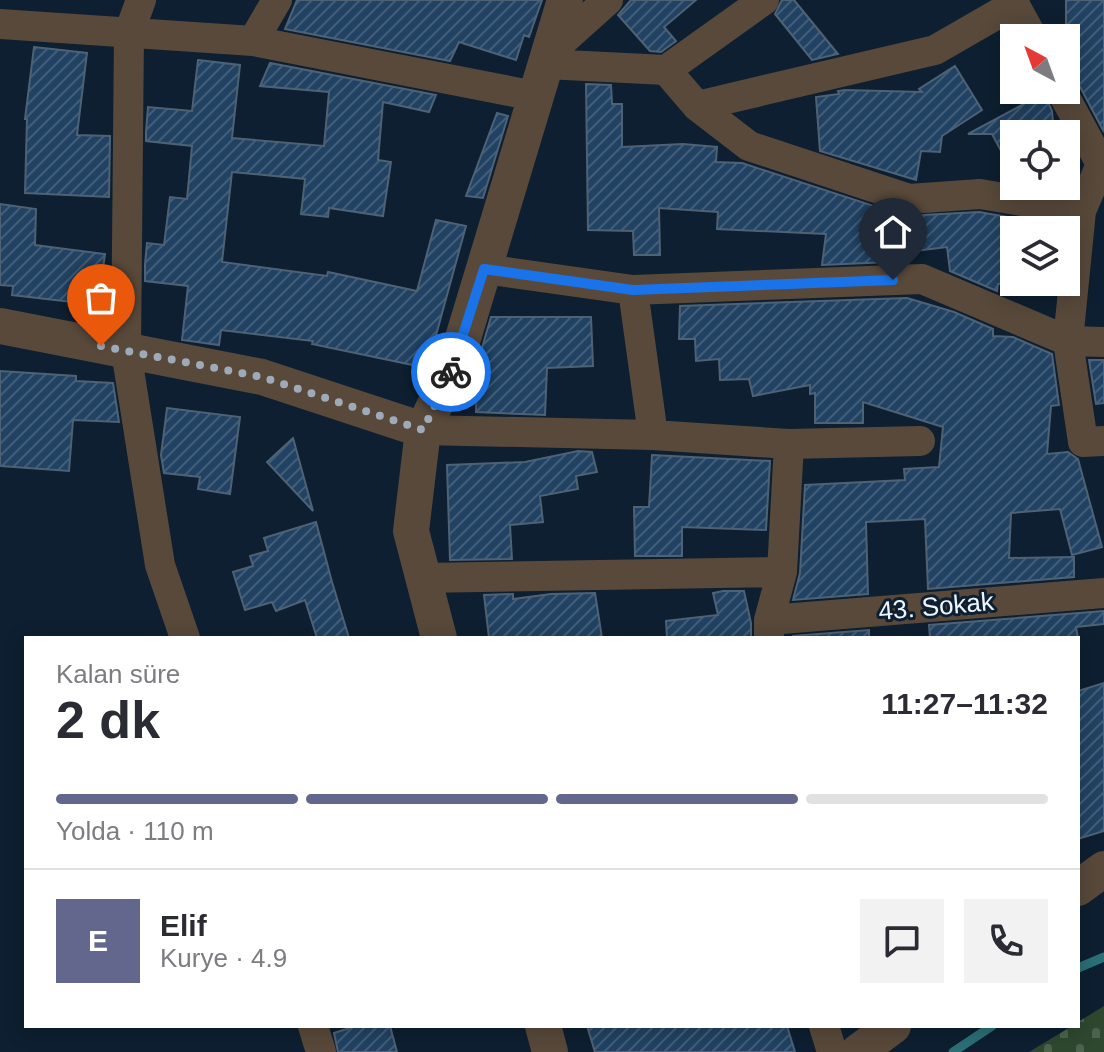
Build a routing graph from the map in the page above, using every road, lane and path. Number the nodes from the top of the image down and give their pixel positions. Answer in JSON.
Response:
{"nodes":[{"id":1,"x":141,"y":0,"type":"edge"},
{"id":2,"x":277,"y":0,"type":"edge"},
{"id":3,"x":565,"y":0,"type":"edge"},
{"id":4,"x":608,"y":0,"type":"edge"},
{"id":5,"x":764,"y":0,"type":"edge"},
{"id":6,"x":1013,"y":2,"type":"edge"},
{"id":7,"x":0,"y":24,"type":"edge"},
{"id":8,"x":1025,"y":24,"type":"edge"},
{"id":9,"x":129,"y":33,"type":"junction"},
{"id":10,"x":253,"y":41,"type":"junction"},
{"id":11,"x":666,"y":70,"type":"junction"},
{"id":12,"x":543,"y":71,"type":"junction"},
{"id":13,"x":1069,"y":104,"type":"edge"},
{"id":14,"x":697,"y":106,"type":"junction"},
{"id":15,"x":1102,"y":163,"type":"edge"},
{"id":16,"x":1081,"y":211,"type":"junction"},
{"id":17,"x":484,"y":269,"type":"junction"},
{"id":18,"x":633,"y":290,"type":"junction"},
{"id":19,"x":0,"y":326,"type":"edge"},
{"id":20,"x":1068,"y":341,"type":"junction"},
{"id":21,"x":1104,"y":342,"type":"edge"},
{"id":22,"x":126,"y":351,"type":"junction"},
{"id":23,"x":423,"y":430,"type":"junction"},
{"id":24,"x":653,"y":435,"type":"junction"},
{"id":25,"x":920,"y":441,"type":"dead end"},
{"id":26,"x":1093,"y":442,"type":"edge"},
{"id":27,"x":789,"y":444,"type":"junction"},
{"id":28,"x":782,"y":572,"type":"junction"},
{"id":29,"x":423,"y":578,"type":"junction"},
{"id":30,"x":1104,"y":593,"type":"edge"},
{"id":31,"x":769,"y":629,"type":"edge"},
{"id":32,"x":184,"y":636,"type":"edge"},
{"id":33,"x":438,"y":636,"type":"edge"},
{"id":34,"x":1104,"y":869,"type":"edge"},
{"id":35,"x":1080,"y":887,"type":"edge"},
{"id":36,"x":314,"y":1028,"type":"edge"},
{"id":37,"x":544,"y":1028,"type":"edge"},
{"id":38,"x":825,"y":1028,"type":"edge"},
{"id":39,"x":890,"y":1028,"type":"edge"},
{"id":40,"x":321,"y":1052,"type":"edge"},
{"id":41,"x":550,"y":1052,"type":"edge"},
{"id":42,"x":832,"y":1052,"type":"edge"},
{"id":43,"x":858,"y":1052,"type":"edge"}],
"edges":[{"from":1,"to":9,"type":"street"},
{"from":2,"to":10,"type":"street"},
{"from":3,"to":12,"type":"street"},
{"from":4,"to":12,"type":"street"},
{"from":5,"to":11,"type":"street"},
{"from":6,"to":8,"type":"street"},
{"from":6,"to":14,"type":"street"},
{"from":7,"to":9,"type":"street"},
{"from":9,"to":10,"type":"street"},
{"from":9,"to":22,"type":"street"},
{"from":10,"to":12,"type":"street"},
{"from":11,"to":12,"type":"street"},
{"from":11,"to":14,"type":"street"},
{"from":12,"to":17,"type":"street"},
{"from":13,"to":15,"type":"street"},
{"from":14,"to":16,"type":"street"},
{"from":15,"to":16,"type":"street"},
{"from":16,"to":20,"type":"street"},
{"from":17,"to":18,"type":"street"},
{"from":17,"to":23,"type":"street"},
{"from":18,"to":20,"type":"street"},
{"from":18,"to":24,"type":"street"},
{"from":19,"to":22,"type":"street"},
{"from":20,"to":21,"type":"street"},
{"from":20,"to":26,"type":"street"},
{"from":22,"to":23,"type":"street"},
{"from":22,"to":32,"type":"street"},
{"from":23,"to":24,"type":"street"},
{"from":23,"to":29,"type":"street"},
{"from":24,"to":27,"type":"street"},
{"from":25,"to":27,"type":"street"},
{"from":27,"to":28,"type":"street"},
{"from":28,"to":29,"type":"street"},
{"from":28,"to":31,"type":"street"},
{"from":29,"to":33,"type":"street"},
{"from":30,"to":31,"type":"street","name":"43. Sokak"},
{"from":34,"to":35,"type":"street"},
{"from":36,"to":40,"type":"street"},
{"from":37,"to":41,"type":"street"},
{"from":38,"to":42,"type":"street"},
{"from":39,"to":43,"type":"street"}]}
